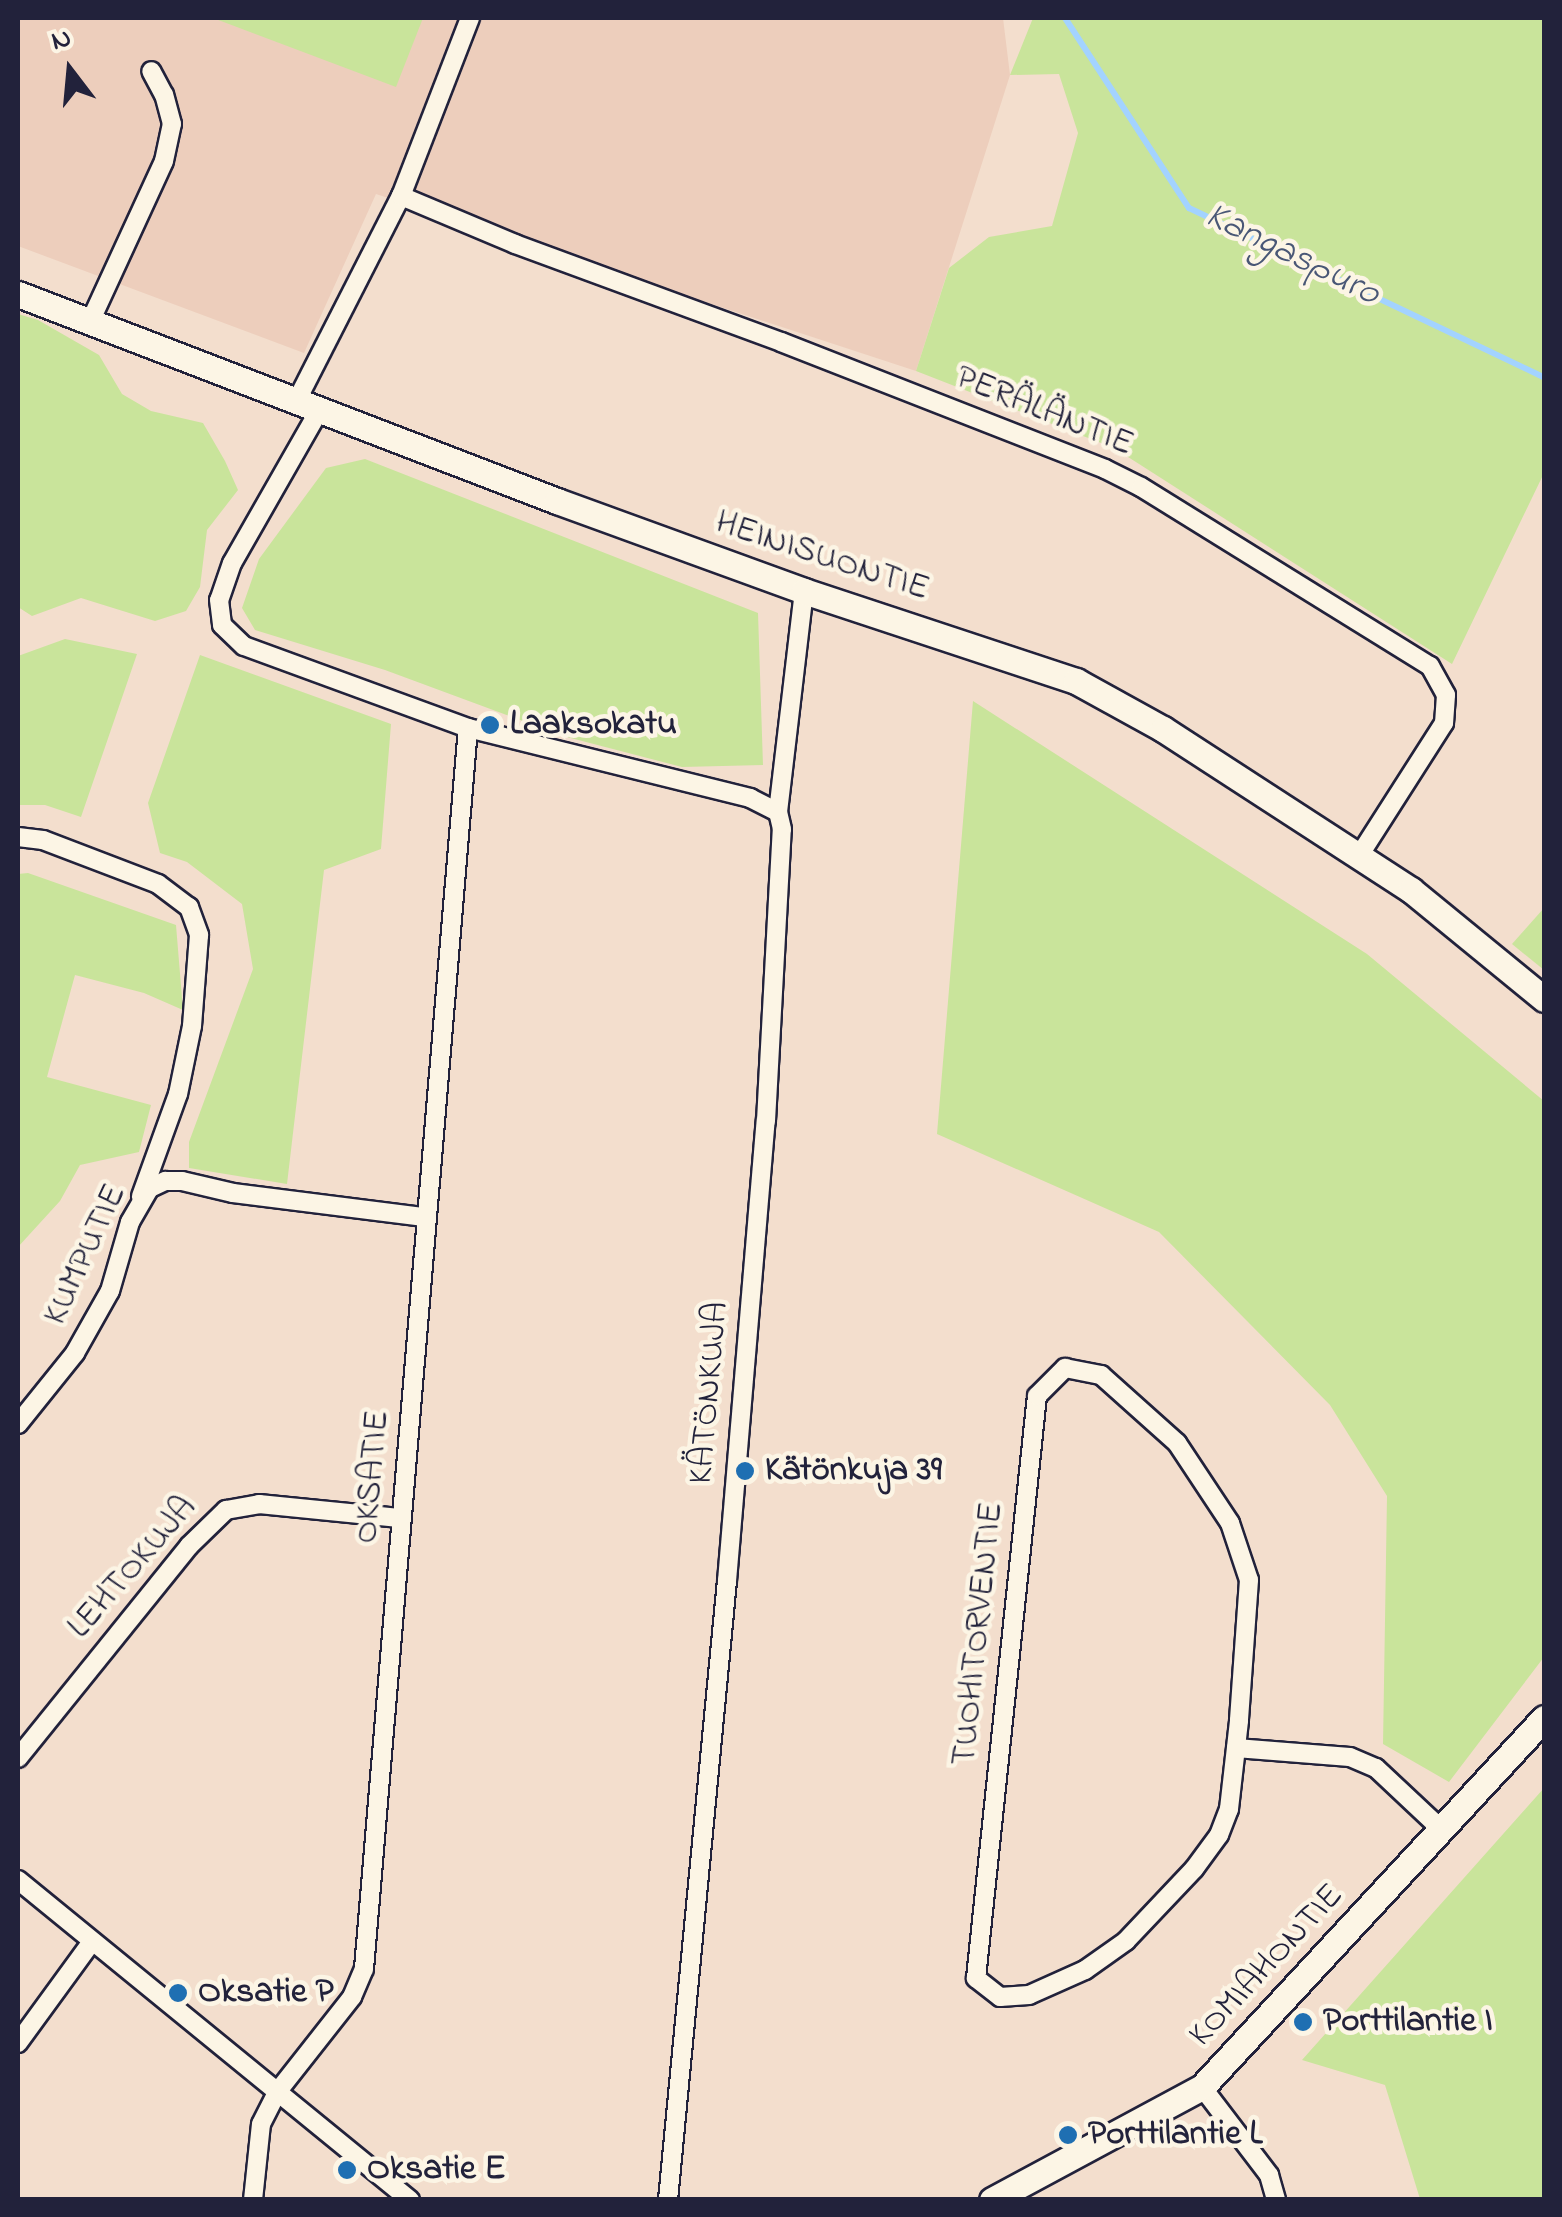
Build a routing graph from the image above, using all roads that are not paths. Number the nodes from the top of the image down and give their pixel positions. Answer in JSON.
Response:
{"nodes":[{"id":1,"x":470,"y":18,"type":"edge"},
{"id":2,"x":151,"y":71,"type":"dead end"},
{"id":3,"x":401,"y":196,"type":"junction"},
{"id":4,"x":18,"y":294,"type":"edge"},
{"id":5,"x":90,"y":322,"type":"junction"},
{"id":6,"x":308,"y":405,"type":"junction"},
{"id":7,"x":804,"y":591,"type":"junction"},
{"id":8,"x":468,"y":728,"type":"junction"},
{"id":9,"x":778,"y":812,"type":"junction"},
{"id":10,"x":18,"y":838,"type":"edge"},
{"id":11,"x":1359,"y":856,"type":"junction"},
{"id":12,"x":1544,"y":999,"type":"edge"},
{"id":13,"x":139,"y":1201,"type":"junction"},
{"id":14,"x":424,"y":1217,"type":"junction"},
{"id":15,"x":18,"y":1424,"type":"edge"},
{"id":16,"x":399,"y":1518,"type":"junction"},
{"id":17,"x":1544,"y":1718,"type":"edge"},
{"id":18,"x":1236,"y":1748,"type":"junction"},
{"id":19,"x":18,"y":1758,"type":"edge"},
{"id":20,"x":1441,"y":1829,"type":"junction"},
{"id":21,"x":18,"y":1880,"type":"edge"},
{"id":22,"x":91,"y":1943,"type":"junction"},
{"id":23,"x":18,"y":2043,"type":"edge"},
{"id":24,"x":1202,"y":2086,"type":"junction"},
{"id":25,"x":278,"y":2091,"type":"junction"},
{"id":26,"x":254,"y":2200,"type":"edge"},
{"id":27,"x":410,"y":2200,"type":"edge"},
{"id":28,"x":668,"y":2200,"type":"edge"},
{"id":29,"x":992,"y":2200,"type":"edge"},
{"id":30,"x":1276,"y":2200,"type":"edge"}],
"edges":[{"from":1,"to":3,"type":"street"},
{"from":2,"to":5,"type":"street"},
{"from":3,"to":6,"type":"street"},
{"from":3,"to":11,"type":"street","name":"PERÄLÄNTIE"},
{"from":4,"to":5,"type":"street","name":"HEINISUONTIE"},
{"from":5,"to":6,"type":"street","name":"HEINISUONTIE"},
{"from":6,"to":7,"type":"street","name":"HEINISUONTIE"},
{"from":6,"to":8,"type":"street"},
{"from":7,"to":9,"type":"street","name":"KÄTÖNKUJA"},
{"from":7,"to":11,"type":"street","name":"HEINISUONTIE"},
{"from":8,"to":9,"type":"street"},
{"from":8,"to":14,"type":"street","name":"OKSATIE"},
{"from":9,"to":28,"type":"street","name":"KÄTÖNKUJA"},
{"from":10,"to":13,"type":"street"},
{"from":11,"to":12,"type":"street","name":"HEINISUONTIE"},
{"from":13,"to":14,"type":"street","name":"KUMPUTIE"},
{"from":13,"to":15,"type":"street","name":"KUMPUTIE"},
{"from":14,"to":16,"type":"street","name":"OKSATIE"},
{"from":16,"to":19,"type":"street","name":"LEHTOKUJA"},
{"from":16,"to":25,"type":"street","name":"OKSATIE"},
{"from":17,"to":20,"type":"street","name":"KOMIAHONTIE"},
{"from":18,"to":18,"type":"street","name":"TUOHITORVENTIE"},
{"from":18,"to":20,"type":"street"},
{"from":20,"to":24,"type":"street","name":"KOMIAHONTIE"},
{"from":21,"to":22,"type":"street"},
{"from":22,"to":23,"type":"street"},
{"from":22,"to":25,"type":"street"},
{"from":24,"to":29,"type":"street","name":"KOMIAHONTIE"},
{"from":24,"to":30,"type":"street"},
{"from":25,"to":26,"type":"street","name":"OKSATIE"},
{"from":25,"to":27,"type":"street"}]}
